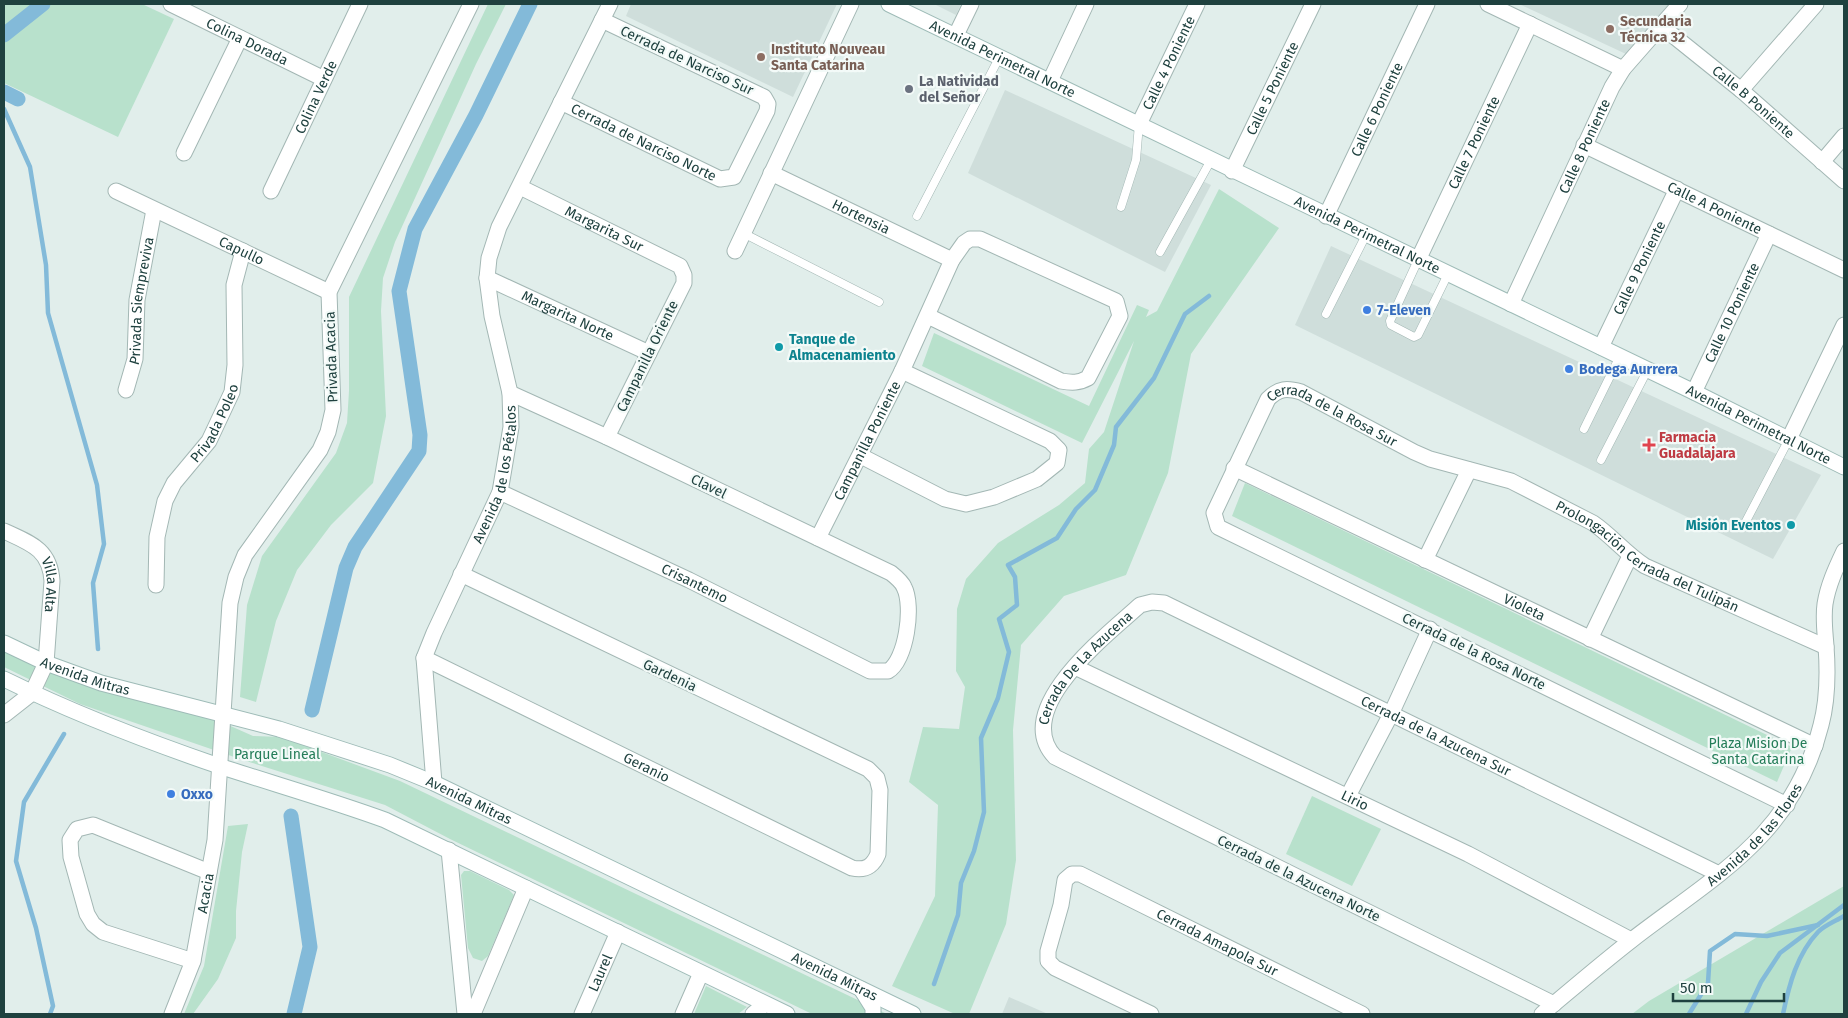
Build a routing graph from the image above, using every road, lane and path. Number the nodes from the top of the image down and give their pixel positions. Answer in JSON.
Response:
{"nodes":[{"id":1,"x":171,"y":4,"type":"edge"},
{"id":2,"x":360,"y":4,"type":"edge"},
{"id":3,"x":471,"y":4,"type":"edge"},
{"id":4,"x":610,"y":4,"type":"edge"},
{"id":5,"x":851,"y":4,"type":"edge"},
{"id":6,"x":889,"y":4,"type":"edge"},
{"id":7,"x":971,"y":4,"type":"edge"},
{"id":8,"x":1086,"y":4,"type":"edge"},
{"id":9,"x":1197,"y":4,"type":"edge"},
{"id":10,"x":1312,"y":4,"type":"edge"},
{"id":11,"x":1426,"y":4,"type":"edge"},
{"id":12,"x":1488,"y":4,"type":"edge"},
{"id":13,"x":1680,"y":4,"type":"edge"},
{"id":14,"x":1816,"y":4,"type":"edge"},
{"id":15,"x":602,"y":20,"type":"junction"},
{"id":16,"x":1530,"y":24,"type":"junction"},
{"id":17,"x":1660,"y":25,"type":"junction"},
{"id":18,"x":956,"y":35,"type":"junction"},
{"id":19,"x":240,"y":38,"type":"junction"},
{"id":20,"x":1000,"y":56,"type":"junction"},
{"id":21,"x":1623,"y":69,"type":"junction"},
{"id":22,"x":324,"y":79,"type":"junction"},
{"id":23,"x":1050,"y":81,"type":"junction"},
{"id":24,"x":1741,"y":90,"type":"junction"},
{"id":25,"x":561,"y":102,"type":"junction"},
{"id":26,"x":1139,"y":124,"type":"junction"},
{"id":27,"x":1844,"y":136,"type":"edge"},
{"id":28,"x":1584,"y":145,"type":"junction"},
{"id":29,"x":184,"y":153,"type":"dead end"},
{"id":30,"x":1211,"y":160,"type":"junction"},
{"id":31,"x":1822,"y":162,"type":"junction"},
{"id":32,"x":1232,"y":171,"type":"junction"},
{"id":33,"x":771,"y":173,"type":"junction"},
{"id":34,"x":727,"y":180,"type":"joint"},
{"id":35,"x":1844,"y":181,"type":"edge"},
{"id":36,"x":520,"y":187,"type":"junction"},
{"id":37,"x":1677,"y":189,"type":"junction"},
{"id":38,"x":116,"y":191,"type":"dead end"},
{"id":39,"x":271,"y":191,"type":"dead end"},
{"id":40,"x":1121,"y":207,"type":"dead end"},
{"id":41,"x":154,"y":210,"type":"junction"},
{"id":42,"x":917,"y":216,"type":"dead end"},
{"id":43,"x":1326,"y":216,"type":"junction"},
{"id":44,"x":743,"y":233,"type":"junction"},
{"id":45,"x":1769,"y":234,"type":"junction"},
{"id":46,"x":1366,"y":235,"type":"junction"},
{"id":47,"x":243,"y":251,"type":"junction"},
{"id":48,"x":735,"y":251,"type":"dead end"},
{"id":49,"x":1160,"y":252,"type":"dead end"},
{"id":50,"x":952,"y":260,"type":"junction"},
{"id":51,"x":1418,"y":260,"type":"junction"},
{"id":52,"x":1844,"y":270,"type":"edge"},
{"id":53,"x":1448,"y":274,"type":"junction"},
{"id":54,"x":684,"y":275,"type":"joint"},
{"id":55,"x":487,"y":278,"type":"junction"},
{"id":56,"x":329,"y":292,"type":"junction"},
{"id":57,"x":879,"y":302,"type":"dead end"},
{"id":58,"x":1511,"y":304,"type":"junction"},
{"id":59,"x":1326,"y":314,"type":"dead end"},
{"id":60,"x":928,"y":316,"type":"junction"},
{"id":61,"x":1844,"y":325,"type":"edge"},
{"id":62,"x":1600,"y":347,"type":"junction"},
{"id":63,"x":648,"y":353,"type":"junction"},
{"id":64,"x":1620,"y":356,"type":"junction"},
{"id":65,"x":1648,"y":370,"type":"junction"},
{"id":66,"x":902,"y":371,"type":"junction"},
{"id":67,"x":126,"y":390,"type":"dead end"},
{"id":68,"x":1694,"y":392,"type":"junction"},
{"id":69,"x":510,"y":393,"type":"junction"},
{"id":70,"x":1584,"y":429,"type":"dead end"},
{"id":71,"x":607,"y":437,"type":"junction"},
{"id":72,"x":1789,"y":439,"type":"junction"},
{"id":73,"x":860,"y":456,"type":"junction"},
{"id":74,"x":1601,"y":460,"type":"dead end"},
{"id":75,"x":1844,"y":467,"type":"edge"},
{"id":76,"x":1234,"y":468,"type":"junction"},
{"id":77,"x":1468,"y":470,"type":"junction"},
{"id":78,"x":500,"y":492,"type":"junction"},
{"id":79,"x":1744,"y":525,"type":"dead end"},
{"id":80,"x":4,"y":531,"type":"edge"},
{"id":81,"x":818,"y":538,"type":"junction"},
{"id":82,"x":1844,"y":551,"type":"edge"},
{"id":83,"x":1630,"y":556,"type":"junction"},
{"id":84,"x":1425,"y":560,"type":"junction"},
{"id":85,"x":461,"y":574,"type":"junction"},
{"id":86,"x":156,"y":585,"type":"dead end"},
{"id":87,"x":904,"y":586,"type":"joint"},
{"id":88,"x":1152,"y":602,"type":"joint"},
{"id":89,"x":1430,"y":629,"type":"junction"},
{"id":90,"x":1590,"y":640,"type":"junction"},
{"id":91,"x":4,"y":643,"type":"edge"},
{"id":92,"x":1826,"y":647,"type":"junction"},
{"id":93,"x":424,"y":658,"type":"junction"},
{"id":94,"x":46,"y":663,"type":"junction"},
{"id":95,"x":1075,"y":667,"type":"junction"},
{"id":96,"x":4,"y":679,"type":"edge"},
{"id":97,"x":32,"y":693,"type":"junction"},
{"id":98,"x":222,"y":714,"type":"junction"},
{"id":99,"x":1391,"y":714,"type":"junction"},
{"id":100,"x":4,"y":715,"type":"edge"},
{"id":101,"x":1815,"y":746,"type":"junction"},
{"id":102,"x":1046,"y":748,"type":"joint"},
{"id":103,"x":220,"y":766,"type":"junction"},
{"id":104,"x":434,"y":783,"type":"junction"},
{"id":105,"x":1348,"y":796,"type":"junction"},
{"id":106,"x":1787,"y":805,"type":"junction"},
{"id":107,"x":449,"y":850,"type":"junction"},
{"id":108,"x":870,"y":867,"type":"joint"},
{"id":109,"x":209,"y":872,"type":"junction"},
{"id":110,"x":1719,"y":874,"type":"junction"},
{"id":111,"x":526,"y":888,"type":"junction"},
{"id":112,"x":618,"y":932,"type":"junction"},
{"id":113,"x":1631,"y":940,"type":"junction"},
{"id":114,"x":193,"y":961,"type":"junction"},
{"id":115,"x":701,"y":973,"type":"junction"},
{"id":116,"x":861,"y":988,"type":"junction"},
{"id":117,"x":765,"y":1004,"type":"junction"},
{"id":118,"x":1554,"y":1004,"type":"junction"},
{"id":119,"x":172,"y":1014,"type":"edge"},
{"id":120,"x":465,"y":1014,"type":"edge"},
{"id":121,"x":473,"y":1014,"type":"edge"},
{"id":122,"x":582,"y":1014,"type":"edge"},
{"id":123,"x":682,"y":1014,"type":"edge"},
{"id":124,"x":753,"y":1014,"type":"edge"},
{"id":125,"x":787,"y":1014,"type":"edge"},
{"id":126,"x":873,"y":1014,"type":"edge"},
{"id":127,"x":913,"y":1014,"type":"edge"},
{"id":128,"x":1151,"y":1014,"type":"edge"},
{"id":129,"x":1362,"y":1014,"type":"edge"},
{"id":130,"x":1542,"y":1014,"type":"edge"}],
"edges":[{"from":1,"to":19,"type":"street","name":"Colina Dorada"},
{"from":2,"to":22,"type":"street","name":"Colina Verde"},
{"from":3,"to":56,"type":"street","name":"Privada Acacia"},
{"from":4,"to":15,"type":"street","name":"Avenida de los Pétalos"},
{"from":5,"to":33,"type":"street"},
{"from":6,"to":18,"type":"street","name":"Avenida Perimetral Norte"},
{"from":7,"to":18,"type":"street"},
{"from":8,"to":23,"type":"street"},
{"from":9,"to":26,"type":"street","name":"Calle 4 Poniente"},
{"from":10,"to":32,"type":"street","name":"Calle 5 Poniente"},
{"from":11,"to":43,"type":"street","name":"Calle 6 Poniente"},
{"from":12,"to":16,"type":"street"},
{"from":13,"to":17,"type":"street","name":"Calle 8 Poniente"},
{"from":14,"to":24,"type":"street"},
{"from":15,"to":25,"type":"street","name":"Avenida de los Pétalos"},
{"from":15,"to":34,"type":"street","name":"Cerrada de Narciso Sur"},
{"from":16,"to":21,"type":"street"},
{"from":16,"to":51,"type":"street","name":"Calle 7 Poniente"},
{"from":17,"to":21,"type":"street","name":"Calle 8 Poniente"},
{"from":17,"to":24,"type":"street","name":"Calle B Poniente"},
{"from":18,"to":20,"type":"street","name":"Avenida Perimetral Norte"},
{"from":19,"to":22,"type":"street","name":"Colina Dorada"},
{"from":19,"to":29,"type":"street"},
{"from":20,"to":23,"type":"street","name":"Avenida Perimetral Norte"},
{"from":20,"to":42,"type":"lane"},
{"from":21,"to":28,"type":"street","name":"Calle 8 Poniente"},
{"from":22,"to":39,"type":"street","name":"Colina Verde"},
{"from":23,"to":26,"type":"street","name":"Avenida Perimetral Norte"},
{"from":24,"to":31,"type":"street","name":"Calle B Poniente"},
{"from":25,"to":34,"type":"street","name":"Cerrada de Narciso Norte"},
{"from":25,"to":36,"type":"street","name":"Avenida de los Pétalos"},
{"from":26,"to":30,"type":"street","name":"Avenida Perimetral Norte"},
{"from":26,"to":40,"type":"lane"},
{"from":27,"to":31,"type":"street"},
{"from":28,"to":37,"type":"street","name":"Calle A Poniente"},
{"from":28,"to":58,"type":"street","name":"Calle 8 Poniente"},
{"from":30,"to":32,"type":"street","name":"Avenida Perimetral Norte"},
{"from":30,"to":49,"type":"lane"},
{"from":31,"to":35,"type":"street","name":"Calle B Poniente"},
{"from":32,"to":43,"type":"street","name":"Avenida Perimetral Norte"},
{"from":33,"to":44,"type":"street"},
{"from":33,"to":50,"type":"street","name":"Hortensia"},
{"from":36,"to":54,"type":"street","name":"Margarita Sur"},
{"from":36,"to":55,"type":"street","name":"Avenida de los Pétalos"},
{"from":37,"to":45,"type":"street","name":"Calle A Poniente"},
{"from":37,"to":62,"type":"street","name":"Calle 9 Poniente"},
{"from":38,"to":41,"type":"street","name":"Capullo"},
{"from":41,"to":47,"type":"street","name":"Capullo"},
{"from":41,"to":67,"type":"street","name":"Privada Siempreviva"},
{"from":43,"to":46,"type":"street","name":"Avenida Perimetral Norte"},
{"from":44,"to":48,"type":"street"},
{"from":44,"to":57,"type":"lane"},
{"from":45,"to":52,"type":"street","name":"Calle A Poniente"},
{"from":45,"to":68,"type":"street","name":"Calle 10 Poniente"},
{"from":46,"to":51,"type":"street","name":"Avenida Perimetral Norte"},
{"from":46,"to":59,"type":"lane"},
{"from":47,"to":56,"type":"street","name":"Capullo"},
{"from":47,"to":86,"type":"street","name":"Privada Poleo"},
{"from":50,"to":60,"type":"street","name":"Campanilla Poniente"},
{"from":50,"to":60,"type":"street","name":"Campanilla Poniente"},
{"from":51,"to":53,"type":"street","name":"Avenida Perimetral Norte"},
{"from":51,"to":53,"type":"lane"},
{"from":53,"to":58,"type":"street","name":"Avenida Perimetral Norte"},
{"from":54,"to":63,"type":"street","name":"Campanilla Oriente"},
{"from":55,"to":63,"type":"street","name":"Margarita Norte"},
{"from":55,"to":69,"type":"street","name":"Avenida de los Pétalos"},
{"from":56,"to":98,"type":"street","name":"Privada Acacia"},
{"from":58,"to":62,"type":"street","name":"Avenida Perimetral Norte"},
{"from":60,"to":66,"type":"street","name":"Campanilla Poniente"},
{"from":61,"to":72,"type":"street"},
{"from":62,"to":64,"type":"street","name":"Avenida Perimetral Norte"},
{"from":63,"to":71,"type":"street","name":"Campanilla Oriente"},
{"from":64,"to":65,"type":"street","name":"Avenida Perimetral Norte"},
{"from":64,"to":70,"type":"lane"},
{"from":65,"to":68,"type":"street","name":"Avenida Perimetral Norte"},
{"from":65,"to":74,"type":"lane"},
{"from":66,"to":73,"type":"street","name":"Campanilla Poniente"},
{"from":66,"to":73,"type":"street"},
{"from":68,"to":72,"type":"street","name":"Avenida Perimetral Norte"},
{"from":69,"to":71,"type":"street","name":"Clavel"},
{"from":69,"to":78,"type":"street","name":"Avenida de los Pétalos"},
{"from":71,"to":81,"type":"street","name":"Clavel"},
{"from":72,"to":75,"type":"street","name":"Avenida Perimetral Norte"},
{"from":72,"to":79,"type":"lane"},
{"from":73,"to":81,"type":"street","name":"Campanilla Poniente"},
{"from":76,"to":77,"type":"street","name":"Cerrada de la Rosa Sur"},
{"from":76,"to":84,"type":"street","name":"Violeta"},
{"from":76,"to":89,"type":"street","name":"Cerrada de la Rosa Norte"},
{"from":77,"to":83,"type":"street","name":"Prolongación Cerrada del Tulipán"},
{"from":77,"to":84,"type":"street"},
{"from":78,"to":85,"type":"street","name":"Avenida de los Pétalos"},
{"from":78,"to":87,"type":"street","name":"Crisantemo"},
{"from":80,"to":94,"type":"street","name":"Villa Alta"},
{"from":81,"to":87,"type":"street","name":"Clavel"},
{"from":82,"to":92,"type":"street","name":"Avenida de las Flores"},
{"from":83,"to":90,"type":"street"},
{"from":83,"to":92,"type":"street","name":"Prolongación Cerrada del Tulipán"},
{"from":84,"to":90,"type":"street","name":"Violeta"},
{"from":85,"to":93,"type":"street","name":"Avenida de los Pétalos"},
{"from":85,"to":108,"type":"street","name":"Gardenia"},
{"from":88,"to":95,"type":"street","name":"Cerrada De La Azucena"},
{"from":88,"to":99,"type":"street","name":"Cerrada de la Azucena Sur"},
{"from":89,"to":99,"type":"street"},
{"from":89,"to":106,"type":"street","name":"Cerrada de la Rosa Norte"},
{"from":90,"to":101,"type":"street","name":"Violeta"},
{"from":91,"to":94,"type":"street","name":"Avenida Mitras"},
{"from":92,"to":101,"type":"street","name":"Avenida de las Flores"},
{"from":93,"to":104,"type":"street","name":"Avenida de los Pétalos"},
{"from":93,"to":108,"type":"street","name":"Geranio"},
{"from":94,"to":97,"type":"street"},
{"from":94,"to":98,"type":"street","name":"Avenida Mitras"},
{"from":95,"to":102,"type":"street","name":"Cerrada De La Azucena"},
{"from":95,"to":105,"type":"street","name":"Lirio"},
{"from":96,"to":97,"type":"street"},
{"from":97,"to":100,"type":"street"},
{"from":97,"to":103,"type":"street"},
{"from":98,"to":103,"type":"street","name":"Privada Acacia"},
{"from":98,"to":104,"type":"street","name":"Avenida Mitras"},
{"from":99,"to":105,"type":"street"},
{"from":99,"to":110,"type":"street","name":"Cerrada de la Azucena Sur"},
{"from":101,"to":106,"type":"street","name":"Avenida de las Flores"},
{"from":102,"to":118,"type":"street","name":"Cerrada de la Azucena Norte"},
{"from":103,"to":107,"type":"street"},
{"from":103,"to":109,"type":"street","name":"Acacia"},
{"from":104,"to":116,"type":"street","name":"Avenida Mitras"},
{"from":105,"to":113,"type":"street","name":"Lirio"},
{"from":106,"to":110,"type":"street","name":"Avenida de las Flores"},
{"from":107,"to":111,"type":"street"},
{"from":107,"to":120,"type":"street"},
{"from":109,"to":114,"type":"street","name":"Acacia"},
{"from":109,"to":114,"type":"street"},
{"from":110,"to":113,"type":"street","name":"Avenida de las Flores"},
{"from":111,"to":112,"type":"street"},
{"from":111,"to":121,"type":"street"},
{"from":112,"to":115,"type":"street"},
{"from":112,"to":122,"type":"street","name":"Laurel"},
{"from":113,"to":118,"type":"street","name":"Avenida de las Flores"},
{"from":114,"to":119,"type":"street","name":"Acacia"},
{"from":115,"to":117,"type":"street"},
{"from":115,"to":123,"type":"street"},
{"from":116,"to":126,"type":"street"},
{"from":116,"to":127,"type":"street","name":"Avenida Mitras"},
{"from":117,"to":124,"type":"street"},
{"from":117,"to":125,"type":"street"},
{"from":118,"to":130,"type":"street","name":"Avenida de las Flores"},
{"from":128,"to":129,"type":"street","name":"Cerrada Amapola Sur"}]}
